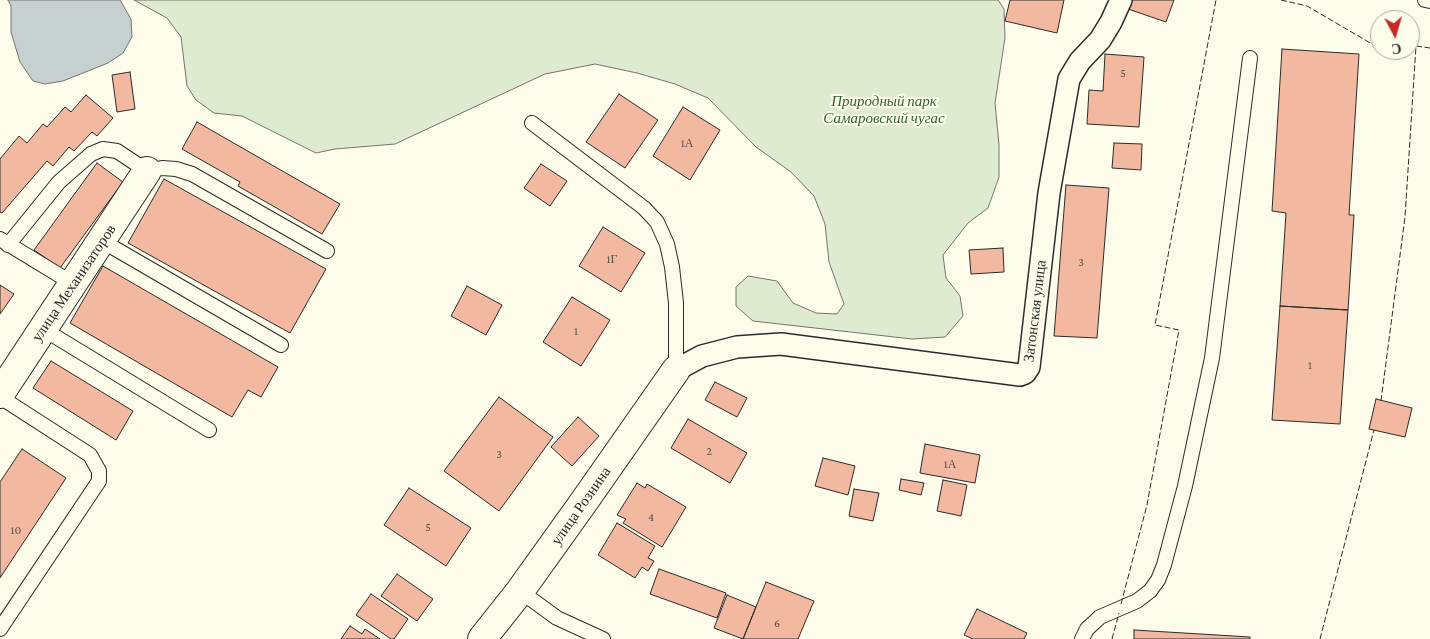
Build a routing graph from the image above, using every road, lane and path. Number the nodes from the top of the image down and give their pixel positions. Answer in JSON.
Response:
{"nodes":[{"id":1,"x":1121,"y":0,"type":"edge"},
{"id":2,"x":1425,"y":0,"type":"edge"},
{"id":3,"x":1430,"y":2,"type":"edge"},
{"id":4,"x":1250,"y":58,"type":"dead end"},
{"id":5,"x":532,"y":123,"type":"dead end"},
{"id":6,"x":147,"y":172,"type":"junction"},
{"id":7,"x":102,"y":241,"type":"junction"},
{"id":8,"x":4,"y":242,"type":"edge"},
{"id":9,"x":327,"y":251,"type":"dead end"},
{"id":10,"x":72,"y":283,"type":"junction"},
{"id":11,"x":43,"y":330,"type":"junction"},
{"id":12,"x":280,"y":345,"type":"dead end"},
{"id":13,"x":676,"y":370,"type":"junction"},
{"id":14,"x":0,"y":396,"type":"edge"},
{"id":15,"x":209,"y":430,"type":"dead end"},
{"id":16,"x":520,"y":591,"type":"junction"},
{"id":17,"x":0,"y":628,"type":"edge"},
{"id":18,"x":482,"y":639,"type":"edge"},
{"id":19,"x":604,"y":639,"type":"edge"},
{"id":20,"x":1082,"y":639,"type":"edge"}],
"edges":[{"from":1,"to":13,"type":"street","name":"Затонская улица"},
{"from":2,"to":3,"type":"lane"},
{"from":4,"to":20,"type":"lane"},
{"from":5,"to":13,"type":"lane"},
{"from":6,"to":7,"type":"street","name":"улица Механизаторов"},
{"from":6,"to":8,"type":"lane"},
{"from":6,"to":9,"type":"lane"},
{"from":7,"to":10,"type":"street","name":"улица Механизаторов"},
{"from":7,"to":12,"type":"lane"},
{"from":8,"to":10,"type":"lane"},
{"from":10,"to":11,"type":"street","name":"улица Механизаторов"},
{"from":11,"to":14,"type":"street","name":"улица Механизаторов"},
{"from":11,"to":15,"type":"lane"},
{"from":13,"to":16,"type":"street","name":"улица Рознина"},
{"from":14,"to":17,"type":"lane"},
{"from":16,"to":18,"type":"street","name":"улица Рознина"},
{"from":16,"to":19,"type":"lane"}]}
